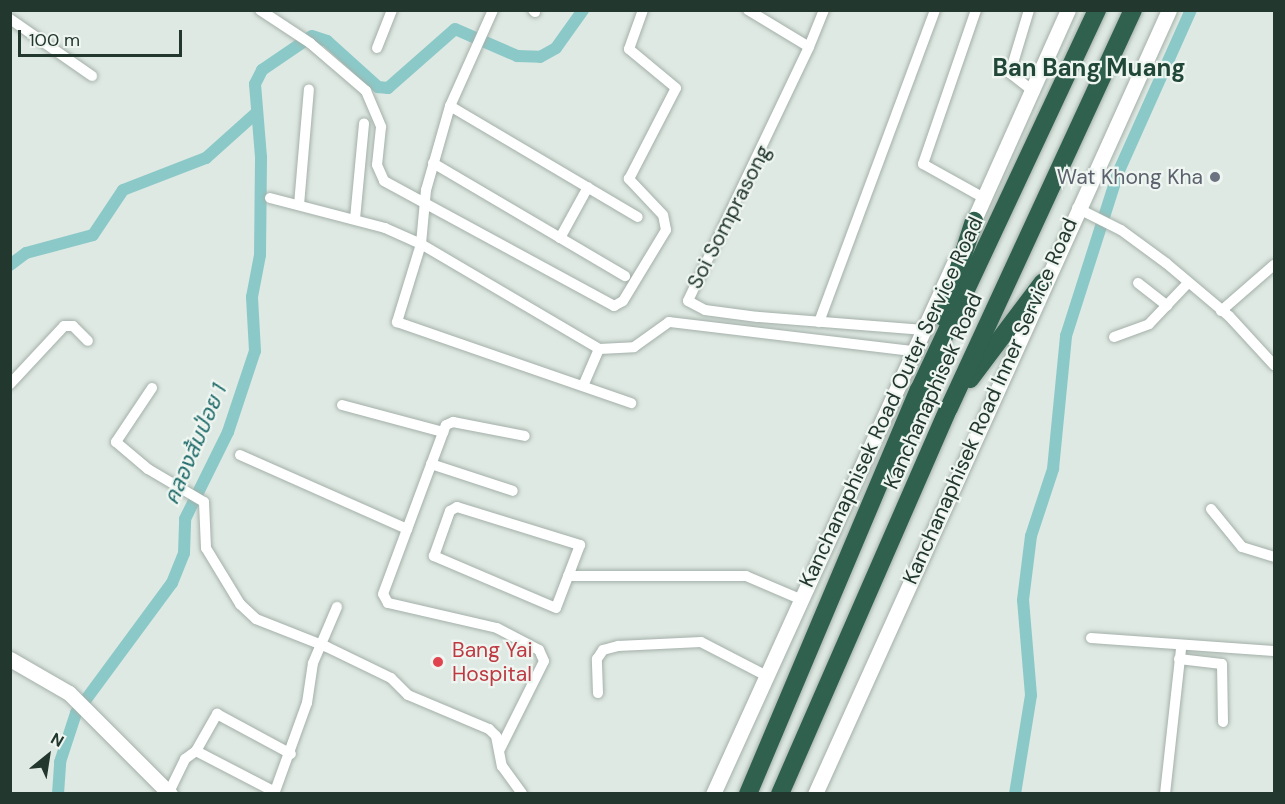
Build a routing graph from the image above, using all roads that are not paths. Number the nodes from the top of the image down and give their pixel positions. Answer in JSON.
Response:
{"nodes":[{"id":1,"x":260,"y":10,"type":"edge"},
{"id":2,"x":392,"y":10,"type":"edge"},
{"id":3,"x":493,"y":10,"type":"edge"},
{"id":4,"x":643,"y":10,"type":"edge"},
{"id":5,"x":748,"y":10,"type":"edge"},
{"id":6,"x":824,"y":10,"type":"edge"},
{"id":7,"x":936,"y":10,"type":"edge"},
{"id":8,"x":976,"y":10,"type":"edge"},
{"id":9,"x":1029,"y":10,"type":"edge"},
{"id":10,"x":1068,"y":10,"type":"edge"},
{"id":11,"x":1097,"y":10,"type":"edge"},
{"id":12,"x":1133,"y":10,"type":"edge"},
{"id":13,"x":1167,"y":16,"type":"edge"},
{"id":14,"x":10,"y":19,"type":"edge"},
{"id":15,"x":809,"y":47,"type":"junction"},
{"id":16,"x":377,"y":48,"type":"dead end"},
{"id":17,"x":92,"y":76,"type":"dead end"},
{"id":18,"x":309,"y":89,"type":"dead end"},
{"id":19,"x":1034,"y":92,"type":"junction"},
{"id":20,"x":450,"y":106,"type":"junction"},
{"id":21,"x":364,"y":123,"type":"dead end"},
{"id":22,"x":433,"y":163,"type":"junction"},
{"id":23,"x":588,"y":187,"type":"junction"},
{"id":24,"x":270,"y":198,"type":"dead end"},
{"id":25,"x":984,"y":198,"type":"junction"},
{"id":26,"x":424,"y":202,"type":"junction"},
{"id":27,"x":299,"y":206,"type":"junction"},
{"id":28,"x":1077,"y":208,"type":"junction"},
{"id":29,"x":638,"y":217,"type":"dead end"},
{"id":30,"x":355,"y":219,"type":"junction"},
{"id":31,"x":974,"y":220,"type":"junction"},
{"id":32,"x":560,"y":238,"type":"junction"},
{"id":33,"x":421,"y":244,"type":"junction"},
{"id":34,"x":1275,"y":266,"type":"edge"},
{"id":35,"x":625,"y":276,"type":"dead end"},
{"id":36,"x":1043,"y":282,"type":"junction"},
{"id":37,"x":1138,"y":283,"type":"dead end"},
{"id":38,"x":1187,"y":284,"type":"junction"},
{"id":39,"x":1167,"y":306,"type":"junction"},
{"id":40,"x":1221,"y":311,"type":"junction"},
{"id":41,"x":819,"y":322,"type":"junction"},
{"id":42,"x":922,"y":330,"type":"junction"},
{"id":43,"x":1114,"y":337,"type":"dead end"},
{"id":44,"x":88,"y":341,"type":"dead end"},
{"id":45,"x":599,"y":349,"type":"junction"},
{"id":46,"x":913,"y":351,"type":"junction"},
{"id":47,"x":1275,"y":365,"type":"edge"},
{"id":48,"x":10,"y":384,"type":"edge"},
{"id":49,"x":583,"y":386,"type":"junction"},
{"id":50,"x":152,"y":388,"type":"dead end"},
{"id":51,"x":919,"y":390,"type":"junction"},
{"id":52,"x":630,"y":403,"type":"dead end"},
{"id":53,"x":342,"y":405,"type":"dead end"},
{"id":54,"x":948,"y":408,"type":"junction"},
{"id":55,"x":443,"y":432,"type":"junction"},
{"id":56,"x":525,"y":436,"type":"dead end"},
{"id":57,"x":240,"y":455,"type":"dead end"},
{"id":58,"x":431,"y":464,"type":"junction"},
{"id":59,"x":513,"y":491,"type":"dead end"},
{"id":60,"x":1211,"y":509,"type":"dead end"},
{"id":61,"x":407,"y":529,"type":"junction"},
{"id":62,"x":1275,"y":557,"type":"edge"},
{"id":63,"x":568,"y":576,"type":"junction"},
{"id":64,"x":800,"y":599,"type":"junction"},
{"id":65,"x":337,"y":607,"type":"dead end"},
{"id":66,"x":1091,"y":638,"type":"dead end"},
{"id":67,"x":320,"y":648,"type":"junction"},
{"id":68,"x":1275,"y":651,"type":"edge"},
{"id":69,"x":1180,"y":654,"type":"junction"},
{"id":70,"x":10,"y":659,"type":"edge"},
{"id":71,"x":767,"y":676,"type":"junction"},
{"id":72,"x":597,"y":693,"type":"dead end"},
{"id":73,"x":1223,"y":722,"type":"dead end"},
{"id":74,"x":500,"y":748,"type":"junction"},
{"id":75,"x":196,"y":751,"type":"junction"},
{"id":76,"x":291,"y":754,"type":"junction"},
{"id":77,"x":170,"y":793,"type":"edge"},
{"id":78,"x":274,"y":793,"type":"edge"},
{"id":79,"x":522,"y":794,"type":"edge"},
{"id":80,"x":713,"y":794,"type":"edge"},
{"id":81,"x":748,"y":794,"type":"edge"},
{"id":82,"x":780,"y":794,"type":"edge"},
{"id":83,"x":815,"y":794,"type":"edge"},
{"id":84,"x":1165,"y":794,"type":"edge"}],
"edges":[{"from":1,"to":26,"type":"street"},
{"from":2,"to":16,"type":"street"},
{"from":3,"to":20,"type":"street"},
{"from":4,"to":26,"type":"street"},
{"from":5,"to":15,"type":"street"},
{"from":6,"to":15,"type":"street"},
{"from":7,"to":41,"type":"street"},
{"from":8,"to":25,"type":"street"},
{"from":9,"to":19,"type":"street"},
{"from":10,"to":19,"type":"main road","name":"Kanchanaphisek Road Outer Service Road"},
{"from":11,"to":51,"type":"highway","name":"Kanchanaphisek Road"},
{"from":12,"to":54,"type":"highway","name":"Kanchanaphisek Road"},
{"from":13,"to":28,"type":"main road","name":"Kanchanaphisek Road Inner Service Road"},
{"from":14,"to":17,"type":"street"},
{"from":15,"to":41,"type":"street","name":"Soi Somprasong"},
{"from":18,"to":27,"type":"street"},
{"from":19,"to":25,"type":"main road","name":"Kanchanaphisek Road Outer Service Road"},
{"from":20,"to":22,"type":"street"},
{"from":20,"to":23,"type":"street"},
{"from":21,"to":30,"type":"street"},
{"from":22,"to":26,"type":"street"},
{"from":22,"to":32,"type":"street"},
{"from":23,"to":29,"type":"street"},
{"from":23,"to":32,"type":"street"},
{"from":24,"to":27,"type":"street"},
{"from":25,"to":31,"type":"main road","name":"Kanchanaphisek Road Outer Service Road"},
{"from":26,"to":33,"type":"street"},
{"from":27,"to":30,"type":"street"},
{"from":28,"to":36,"type":"main road","name":"Kanchanaphisek Road Inner Service Road"},
{"from":28,"to":38,"type":"street"},
{"from":30,"to":33,"type":"street"},
{"from":31,"to":42,"type":"main road","name":"Kanchanaphisek Road Outer Service Road"},
{"from":31,"to":51,"type":"highway"},
{"from":32,"to":35,"type":"street"},
{"from":33,"to":45,"type":"street"},
{"from":33,"to":49,"type":"street"},
{"from":34,"to":40,"type":"street"},
{"from":36,"to":54,"type":"highway"},
{"from":36,"to":83,"type":"main road","name":"Kanchanaphisek Road Inner Service Road"},
{"from":37,"to":39,"type":"street"},
{"from":38,"to":39,"type":"street"},
{"from":38,"to":40,"type":"street"},
{"from":39,"to":43,"type":"street"},
{"from":40,"to":47,"type":"street"},
{"from":41,"to":42,"type":"street","name":"Soi Somprasong"},
{"from":42,"to":46,"type":"main road","name":"Kanchanaphisek Road Outer Service Road"},
{"from":44,"to":48,"type":"street"},
{"from":45,"to":46,"type":"street"},
{"from":45,"to":49,"type":"street"},
{"from":46,"to":64,"type":"main road","name":"Kanchanaphisek Road Outer Service Road"},
{"from":49,"to":52,"type":"street"},
{"from":50,"to":67,"type":"street"},
{"from":51,"to":81,"type":"highway","name":"Kanchanaphisek Road"},
{"from":53,"to":55,"type":"street"},
{"from":54,"to":82,"type":"highway","name":"Kanchanaphisek Road"},
{"from":55,"to":56,"type":"street"},
{"from":55,"to":58,"type":"street"},
{"from":57,"to":61,"type":"street"},
{"from":58,"to":59,"type":"street"},
{"from":58,"to":61,"type":"street"},
{"from":60,"to":62,"type":"street"},
{"from":61,"to":74,"type":"street"},
{"from":63,"to":63,"type":"street"},
{"from":63,"to":64,"type":"street"},
{"from":64,"to":71,"type":"main road","name":"Kanchanaphisek Road Outer Service Road"},
{"from":65,"to":67,"type":"street"},
{"from":66,"to":69,"type":"street"},
{"from":67,"to":74,"type":"street"},
{"from":67,"to":76,"type":"street"},
{"from":68,"to":69,"type":"street"},
{"from":69,"to":73,"type":"street"},
{"from":69,"to":84,"type":"street"},
{"from":70,"to":77,"type":"main road"},
{"from":71,"to":72,"type":"street"},
{"from":71,"to":80,"type":"main road","name":"Kanchanaphisek Road Outer Service Road"},
{"from":74,"to":79,"type":"street"},
{"from":75,"to":76,"type":"street"},
{"from":75,"to":77,"type":"street"},
{"from":75,"to":78,"type":"street"},
{"from":76,"to":78,"type":"street"}]}
